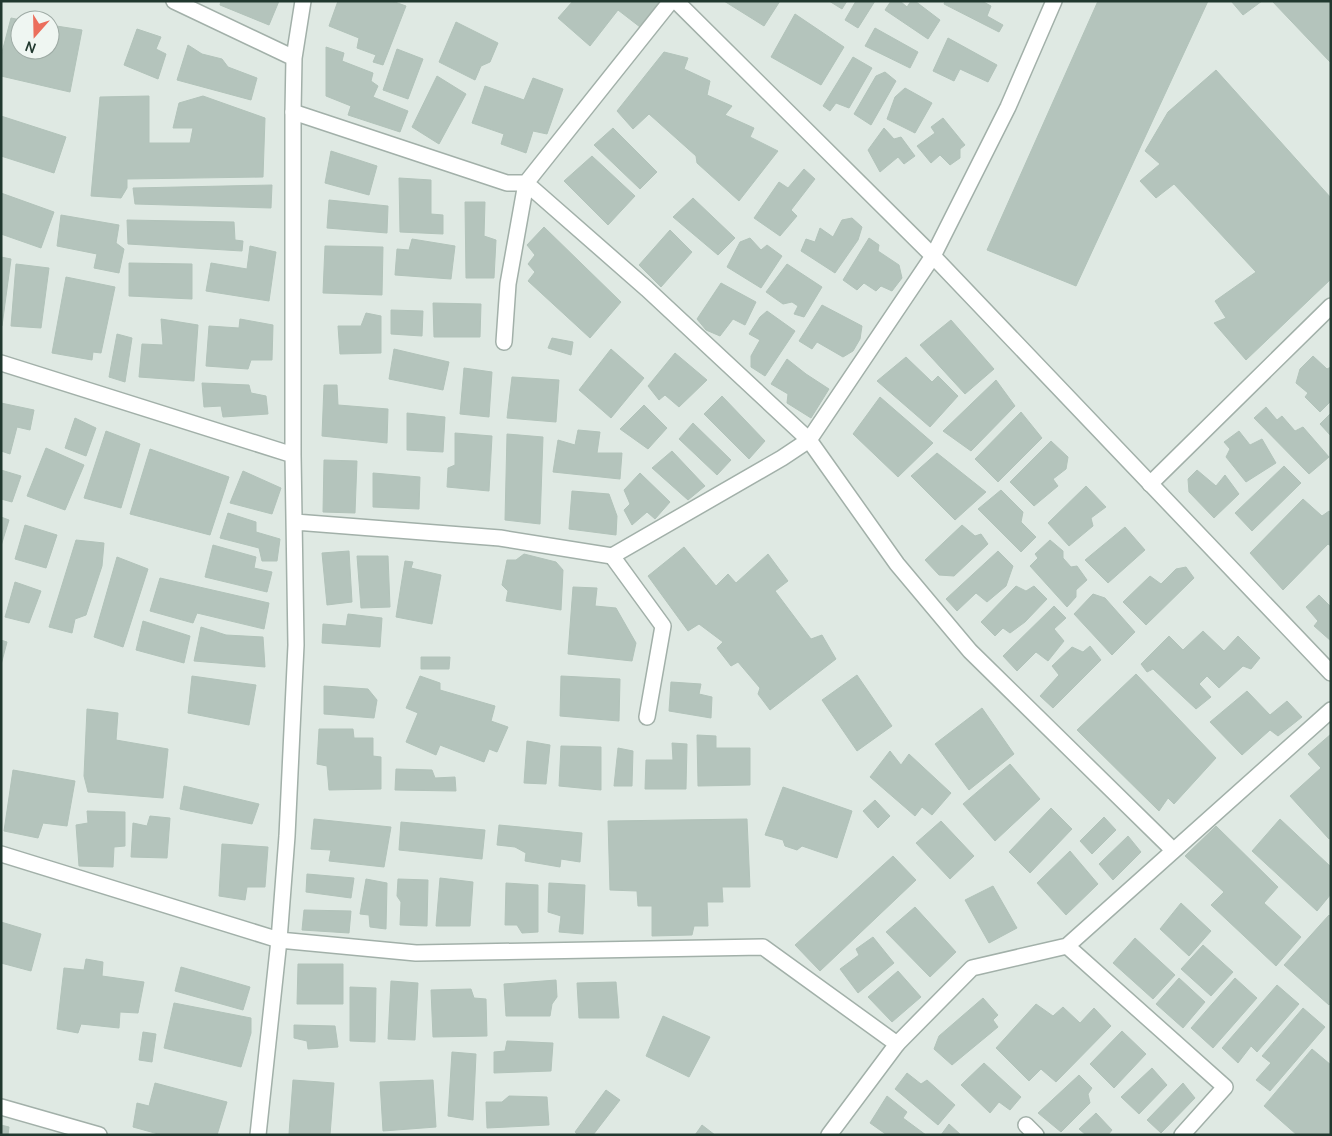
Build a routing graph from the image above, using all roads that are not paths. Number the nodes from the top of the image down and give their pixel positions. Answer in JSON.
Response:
{"nodes":[{"id":1,"x":174,"y":1,"type":"edge"},
{"id":2,"x":303,"y":1,"type":"edge"},
{"id":3,"x":671,"y":1,"type":"edge"},
{"id":4,"x":676,"y":1,"type":"edge"},
{"id":5,"x":1054,"y":1,"type":"edge"},
{"id":6,"x":294,"y":58,"type":"junction"},
{"id":7,"x":293,"y":112,"type":"junction"},
{"id":8,"x":526,"y":183,"type":"junction"},
{"id":9,"x":934,"y":256,"type":"junction"},
{"id":10,"x":1331,"y":306,"type":"edge"},
{"id":11,"x":504,"y":342,"type":"dead end"},
{"id":12,"x":1,"y":363,"type":"edge"},
{"id":13,"x":809,"y":440,"type":"junction"},
{"id":14,"x":294,"y":455,"type":"junction"},
{"id":15,"x":1150,"y":484,"type":"junction"},
{"id":16,"x":295,"y":522,"type":"junction"},
{"id":17,"x":612,"y":556,"type":"junction"},
{"id":18,"x":1331,"y":673,"type":"edge"},
{"id":19,"x":1331,"y":710,"type":"edge"},
{"id":20,"x":647,"y":717,"type":"dead end"},
{"id":21,"x":1173,"y":850,"type":"junction"},
{"id":22,"x":1,"y":854,"type":"edge"},
{"id":23,"x":279,"y":940,"type":"junction"},
{"id":24,"x":1067,"y":946,"type":"junction"},
{"id":25,"x":897,"y":1044,"type":"junction"},
{"id":26,"x":1,"y":1107,"type":"edge"},
{"id":27,"x":99,"y":1135,"type":"edge"},
{"id":28,"x":258,"y":1135,"type":"edge"},
{"id":29,"x":829,"y":1135,"type":"edge"},
{"id":30,"x":1182,"y":1135,"type":"edge"}],
"edges":[{"from":1,"to":6,"type":"street"},
{"from":2,"to":6,"type":"street"},
{"from":3,"to":8,"type":"street"},
{"from":4,"to":9,"type":"street"},
{"from":5,"to":9,"type":"street"},
{"from":6,"to":7,"type":"street"},
{"from":7,"to":8,"type":"street"},
{"from":7,"to":14,"type":"street"},
{"from":8,"to":11,"type":"street"},
{"from":8,"to":13,"type":"street"},
{"from":9,"to":13,"type":"street"},
{"from":9,"to":15,"type":"street"},
{"from":10,"to":15,"type":"street"},
{"from":12,"to":14,"type":"street"},
{"from":13,"to":17,"type":"street"},
{"from":13,"to":21,"type":"street"},
{"from":14,"to":16,"type":"street"},
{"from":15,"to":18,"type":"street"},
{"from":16,"to":17,"type":"street"},
{"from":16,"to":23,"type":"street"},
{"from":17,"to":20,"type":"street"},
{"from":19,"to":21,"type":"street"},
{"from":21,"to":24,"type":"street"},
{"from":22,"to":23,"type":"street"},
{"from":23,"to":25,"type":"street"},
{"from":23,"to":28,"type":"street"},
{"from":24,"to":25,"type":"street"},
{"from":24,"to":30,"type":"street"},
{"from":25,"to":29,"type":"street"},
{"from":26,"to":27,"type":"street"}]}
